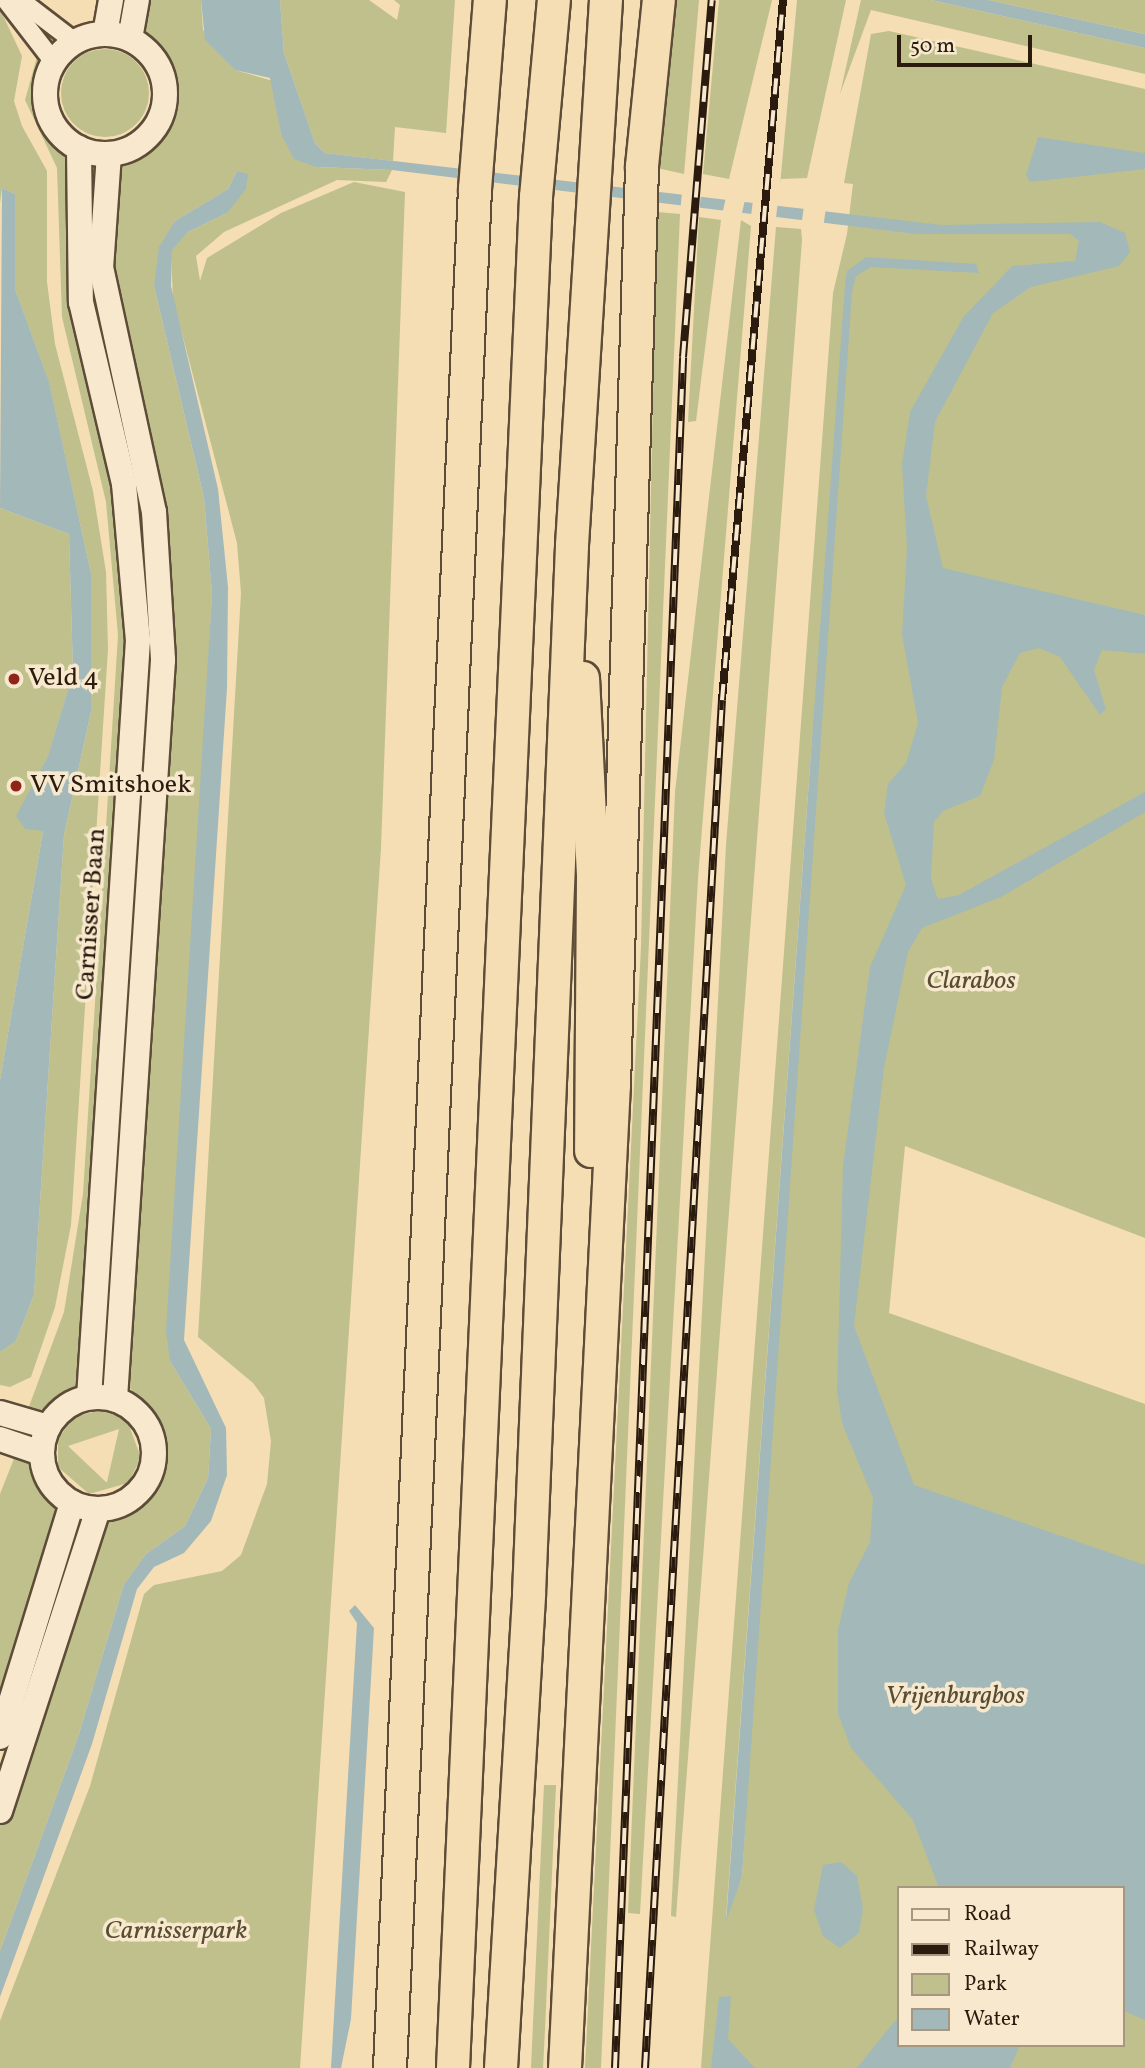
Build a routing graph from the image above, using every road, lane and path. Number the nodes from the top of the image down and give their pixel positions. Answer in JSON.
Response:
{"nodes":[{"id":1,"x":6,"y":0,"type":"edge"},
{"id":2,"x":20,"y":0,"type":"edge"},
{"id":3,"x":111,"y":0,"type":"edge"},
{"id":4,"x":137,"y":0,"type":"edge"},
{"id":5,"x":490,"y":0,"type":"edge"},
{"id":6,"x":554,"y":0,"type":"edge"},
{"id":7,"x":606,"y":0,"type":"edge"},
{"id":8,"x":659,"y":0,"type":"edge"},
{"id":9,"x":105,"y":34,"type":"junction"},
{"id":10,"x":130,"y":39,"type":"junction"},
{"id":11,"x":75,"y":42,"type":"junction"},
{"id":12,"x":54,"y":62,"type":"junction"},
{"id":13,"x":79,"y":148,"type":"junction"},
{"id":14,"x":109,"y":153,"type":"junction"},
{"id":15,"x":572,"y":544,"type":"junction"},
{"id":16,"x":597,"y":1361,"type":"junction"},
{"id":17,"x":89,"y":1397,"type":"junction"},
{"id":18,"x":115,"y":1399,"type":"junction"},
{"id":19,"x":0,"y":1413,"type":"edge"},
{"id":20,"x":48,"y":1427,"type":"junction"},
{"id":21,"x":0,"y":1439,"type":"edge"},
{"id":22,"x":41,"y":1453,"type":"junction"},
{"id":23,"x":72,"y":1503,"type":"junction"},
{"id":24,"x":98,"y":1510,"type":"junction"},
{"id":25,"x":0,"y":1737,"type":"edge"},
{"id":26,"x":0,"y":1811,"type":"edge"},
{"id":27,"x":390,"y":2068,"type":"edge"},
{"id":28,"x":453,"y":2068,"type":"edge"},
{"id":29,"x":501,"y":2068,"type":"edge"},
{"id":30,"x":565,"y":2068,"type":"edge"}],
"edges":[{"from":1,"to":12,"type":"street"},
{"from":2,"to":11,"type":"street"},
{"from":3,"to":9,"type":"main road"},
{"from":4,"to":10,"type":"main road"},
{"from":5,"to":27,"type":"highway"},
{"from":6,"to":28,"type":"highway"},
{"from":7,"to":15,"type":"highway"},
{"from":8,"to":16,"type":"highway"},
{"from":9,"to":10,"type":"main road"},
{"from":9,"to":11,"type":"main road"},
{"from":10,"to":14,"type":"main road"},
{"from":11,"to":12,"type":"main road"},
{"from":12,"to":13,"type":"main road"},
{"from":13,"to":14,"type":"main road"},
{"from":13,"to":17,"type":"main road","name":"Carnisser Baan"},
{"from":14,"to":18,"type":"main road","name":"Carnisser Baan"},
{"from":15,"to":16,"type":"highway"},
{"from":15,"to":29,"type":"highway"},
{"from":16,"to":30,"type":"highway"},
{"from":17,"to":18,"type":"main road"},
{"from":17,"to":20,"type":"main road"},
{"from":18,"to":24,"type":"main road"},
{"from":19,"to":20,"type":"main road"},
{"from":20,"to":22,"type":"main road"},
{"from":21,"to":22,"type":"main road"},
{"from":22,"to":23,"type":"main road"},
{"from":23,"to":24,"type":"main road"},
{"from":23,"to":25,"type":"main road"},
{"from":24,"to":26,"type":"main road"}]}
